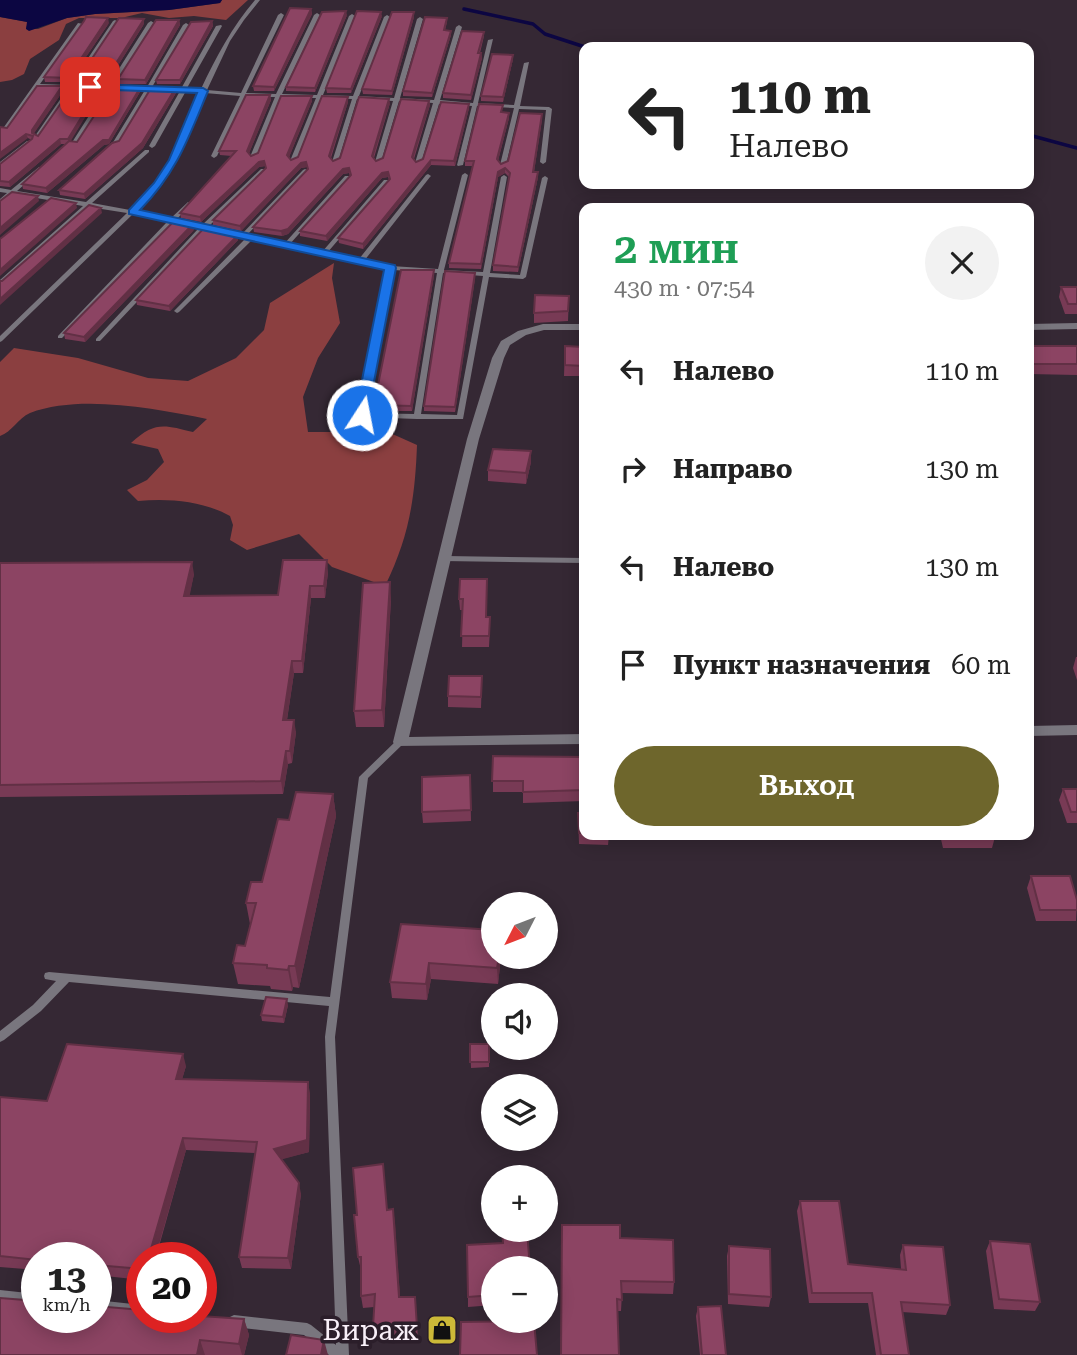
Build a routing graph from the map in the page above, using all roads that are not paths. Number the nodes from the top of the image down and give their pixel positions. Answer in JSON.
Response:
{"nodes":[{"id":1,"x":258,"y":0,"type":"edge"},
{"id":2,"x":281,"y":15,"type":"dead end"},
{"id":3,"x":317,"y":15,"type":"edge"},
{"id":4,"x":352,"y":16,"type":"edge"},
{"id":5,"x":387,"y":17,"type":"edge"},
{"id":6,"x":420,"y":19,"type":"dead end"},
{"id":7,"x":115,"y":22,"type":"edge"},
{"id":8,"x":151,"y":23,"type":"edge"},
{"id":9,"x":80,"y":24,"type":"edge"},
{"id":10,"x":186,"y":25,"type":"edge"},
{"id":11,"x":219,"y":26,"type":"dead end"},
{"id":12,"x":459,"y":27,"type":"dead end"},
{"id":13,"x":491,"y":40,"type":"dead end"},
{"id":14,"x":527,"y":64,"type":"dead end"},
{"id":15,"x":36,"y":86,"type":"junction"},
{"id":16,"x":71,"y":87,"type":"junction"},
{"id":17,"x":110,"y":88,"type":"junction"},
{"id":18,"x":148,"y":88,"type":"junction"},
{"id":19,"x":186,"y":89,"type":"junction"},
{"id":20,"x":203,"y":91,"type":"junction"},
{"id":21,"x":242,"y":95,"type":"junction"},
{"id":22,"x":278,"y":96,"type":"junction"},
{"id":23,"x":317,"y":97,"type":"junction"},
{"id":24,"x":355,"y":97,"type":"junction"},
{"id":25,"x":396,"y":99,"type":"junction"},
{"id":26,"x":435,"y":102,"type":"junction"},
{"id":27,"x":474,"y":104,"type":"junction"},
{"id":28,"x":515,"y":107,"type":"junction"},
{"id":29,"x":6,"y":128,"type":"edge"},
{"id":30,"x":38,"y":136,"type":"edge"},
{"id":31,"x":29,"y":142,"type":"edge"},
{"id":32,"x":74,"y":144,"type":"edge"},
{"id":33,"x":115,"y":144,"type":"edge"},
{"id":34,"x":214,"y":156,"type":"dead end"},
{"id":35,"x":253,"y":158,"type":"edge"},
{"id":36,"x":293,"y":160,"type":"edge"},
{"id":37,"x":335,"y":162,"type":"edge"},
{"id":38,"x":378,"y":162,"type":"edge"},
{"id":39,"x":543,"y":162,"type":"dead end"},
{"id":40,"x":418,"y":163,"type":"edge"},
{"id":41,"x":0,"y":165,"type":"edge"},
{"id":42,"x":44,"y":165,"type":"edge"},
{"id":43,"x":460,"y":165,"type":"dead end"},
{"id":44,"x":503,"y":165,"type":"edge"},
{"id":45,"x":263,"y":170,"type":"edge"},
{"id":46,"x":305,"y":171,"type":"edge"},
{"id":47,"x":465,"y":175,"type":"dead end"},
{"id":48,"x":428,"y":176,"type":"dead end"},
{"id":49,"x":347,"y":177,"type":"edge"},
{"id":50,"x":504,"y":177,"type":"edge"},
{"id":51,"x":545,"y":178,"type":"dead end"},
{"id":52,"x":386,"y":181,"type":"edge"},
{"id":53,"x":0,"y":190,"type":"edge"},
{"id":54,"x":60,"y":190,"type":"edge"},
{"id":55,"x":12,"y":192,"type":"junction"},
{"id":56,"x":196,"y":195,"type":"edge"},
{"id":57,"x":50,"y":198,"type":"junction"},
{"id":58,"x":0,"y":202,"type":"edge"},
{"id":59,"x":88,"y":204,"type":"junction"},
{"id":60,"x":40,"y":207,"type":"edge"},
{"id":61,"x":133,"y":212,"type":"junction"},
{"id":62,"x":172,"y":221,"type":"junction"},
{"id":63,"x":203,"y":228,"type":"junction"},
{"id":64,"x":246,"y":238,"type":"junction"},
{"id":65,"x":285,"y":246,"type":"junction"},
{"id":66,"x":323,"y":254,"type":"junction"},
{"id":67,"x":360,"y":261,"type":"junction"},
{"id":68,"x":391,"y":268,"type":"junction"},
{"id":69,"x":439,"y":273,"type":"junction"},
{"id":70,"x":486,"y":276,"type":"junction"},
{"id":71,"x":0,"y":283,"type":"edge"},
{"id":72,"x":177,"y":311,"type":"dead end"},
{"id":73,"x":1077,"y":326,"type":"edge"},
{"id":74,"x":579,"y":327,"type":"edge"},
{"id":75,"x":1034,"y":327,"type":"edge"},
{"id":76,"x":2,"y":336,"type":"edge"},
{"id":77,"x":60,"y":337,"type":"dead end"},
{"id":78,"x":99,"y":340,"type":"dead end"},
{"id":79,"x":417,"y":417,"type":"junction"},
{"id":80,"x":446,"y":559,"type":"junction"},
{"id":81,"x":579,"y":561,"type":"edge"},
{"id":82,"x":1077,"y":730,"type":"edge"},
{"id":83,"x":1034,"y":731,"type":"edge"},
{"id":84,"x":579,"y":739,"type":"edge"},
{"id":85,"x":400,"y":742,"type":"junction"},
{"id":86,"x":49,"y":976,"type":"dead end"},
{"id":87,"x":66,"y":978,"type":"junction"},
{"id":88,"x":335,"y":1002,"type":"junction"},
{"id":89,"x":0,"y":1038,"type":"edge"},
{"id":90,"x":0,"y":1296,"type":"edge"},
{"id":91,"x":21,"y":1298,"type":"edge"},
{"id":92,"x":217,"y":1319,"type":"edge"},
{"id":93,"x":341,"y":1355,"type":"edge"}],
"edges":[{"from":1,"to":20,"type":"lane"},
{"from":2,"to":21,"type":"lane"},
{"from":3,"to":22,"type":"lane"},
{"from":4,"to":23,"type":"lane"},
{"from":5,"to":24,"type":"lane"},
{"from":6,"to":25,"type":"lane"},
{"from":7,"to":16,"type":"lane"},
{"from":8,"to":17,"type":"lane"},
{"from":9,"to":15,"type":"lane"},
{"from":10,"to":18,"type":"lane"},
{"from":11,"to":19,"type":"lane"},
{"from":12,"to":26,"type":"lane"},
{"from":13,"to":27,"type":"lane"},
{"from":14,"to":28,"type":"lane"},
{"from":15,"to":16,"type":"lane"},
{"from":15,"to":29,"type":"lane"},
{"from":16,"to":17,"type":"lane"},
{"from":16,"to":30,"type":"lane"},
{"from":17,"to":18,"type":"lane"},
{"from":17,"to":32,"type":"lane"},
{"from":18,"to":19,"type":"lane"},
{"from":18,"to":33,"type":"lane"},
{"from":19,"to":20,"type":"lane"},
{"from":19,"to":59,"type":"lane"},
{"from":20,"to":21,"type":"lane"},
{"from":20,"to":61,"type":"lane"},
{"from":21,"to":22,"type":"lane"},
{"from":21,"to":34,"type":"lane"},
{"from":22,"to":23,"type":"lane"},
{"from":22,"to":35,"type":"lane"},
{"from":23,"to":24,"type":"lane"},
{"from":23,"to":36,"type":"lane"},
{"from":24,"to":25,"type":"lane"},
{"from":24,"to":37,"type":"lane"},
{"from":25,"to":26,"type":"lane"},
{"from":25,"to":38,"type":"lane"},
{"from":26,"to":27,"type":"lane"},
{"from":26,"to":40,"type":"lane"},
{"from":27,"to":28,"type":"lane"},
{"from":27,"to":43,"type":"lane"},
{"from":28,"to":39,"type":"lane"},
{"from":28,"to":44,"type":"lane"},
{"from":31,"to":41,"type":"lane"},
{"from":42,"to":55,"type":"lane"},
{"from":45,"to":63,"type":"lane"},
{"from":46,"to":64,"type":"lane"},
{"from":47,"to":69,"type":"lane"},
{"from":48,"to":67,"type":"lane"},
{"from":49,"to":65,"type":"lane"},
{"from":50,"to":70,"type":"lane"},
{"from":51,"to":70,"type":"lane"},
{"from":52,"to":66,"type":"lane"},
{"from":53,"to":55,"type":"lane"},
{"from":54,"to":57,"type":"lane"},
{"from":55,"to":57,"type":"lane"},
{"from":55,"to":58,"type":"lane"},
{"from":56,"to":62,"type":"lane"},
{"from":57,"to":59,"type":"lane"},
{"from":57,"to":60,"type":"lane"},
{"from":59,"to":61,"type":"lane"},
{"from":59,"to":71,"type":"lane"},
{"from":61,"to":62,"type":"lane"},
{"from":61,"to":76,"type":"lane"},
{"from":62,"to":63,"type":"lane"},
{"from":62,"to":77,"type":"lane"},
{"from":63,"to":64,"type":"lane"},
{"from":63,"to":78,"type":"lane"},
{"from":64,"to":65,"type":"lane"},
{"from":64,"to":72,"type":"lane"},
{"from":65,"to":66,"type":"lane"},
{"from":66,"to":67,"type":"lane"},
{"from":67,"to":68,"type":"lane"},
{"from":68,"to":69,"type":"lane"},
{"from":68,"to":79,"type":"lane"},
{"from":69,"to":70,"type":"lane"},
{"from":69,"to":79,"type":"lane"},
{"from":70,"to":79,"type":"lane"},
{"from":73,"to":75,"type":"street"},
{"from":74,"to":80,"type":"street"},
{"from":80,"to":81,"type":"lane"},
{"from":80,"to":85,"type":"street"},
{"from":82,"to":83,"type":"street"},
{"from":84,"to":85,"type":"street"},
{"from":85,"to":88,"type":"lane"},
{"from":86,"to":87,"type":"lane"},
{"from":87,"to":88,"type":"lane"},
{"from":87,"to":89,"type":"lane"},
{"from":88,"to":93,"type":"lane"},
{"from":90,"to":91,"type":"lane"},
{"from":92,"to":93,"type":"lane"}]}
